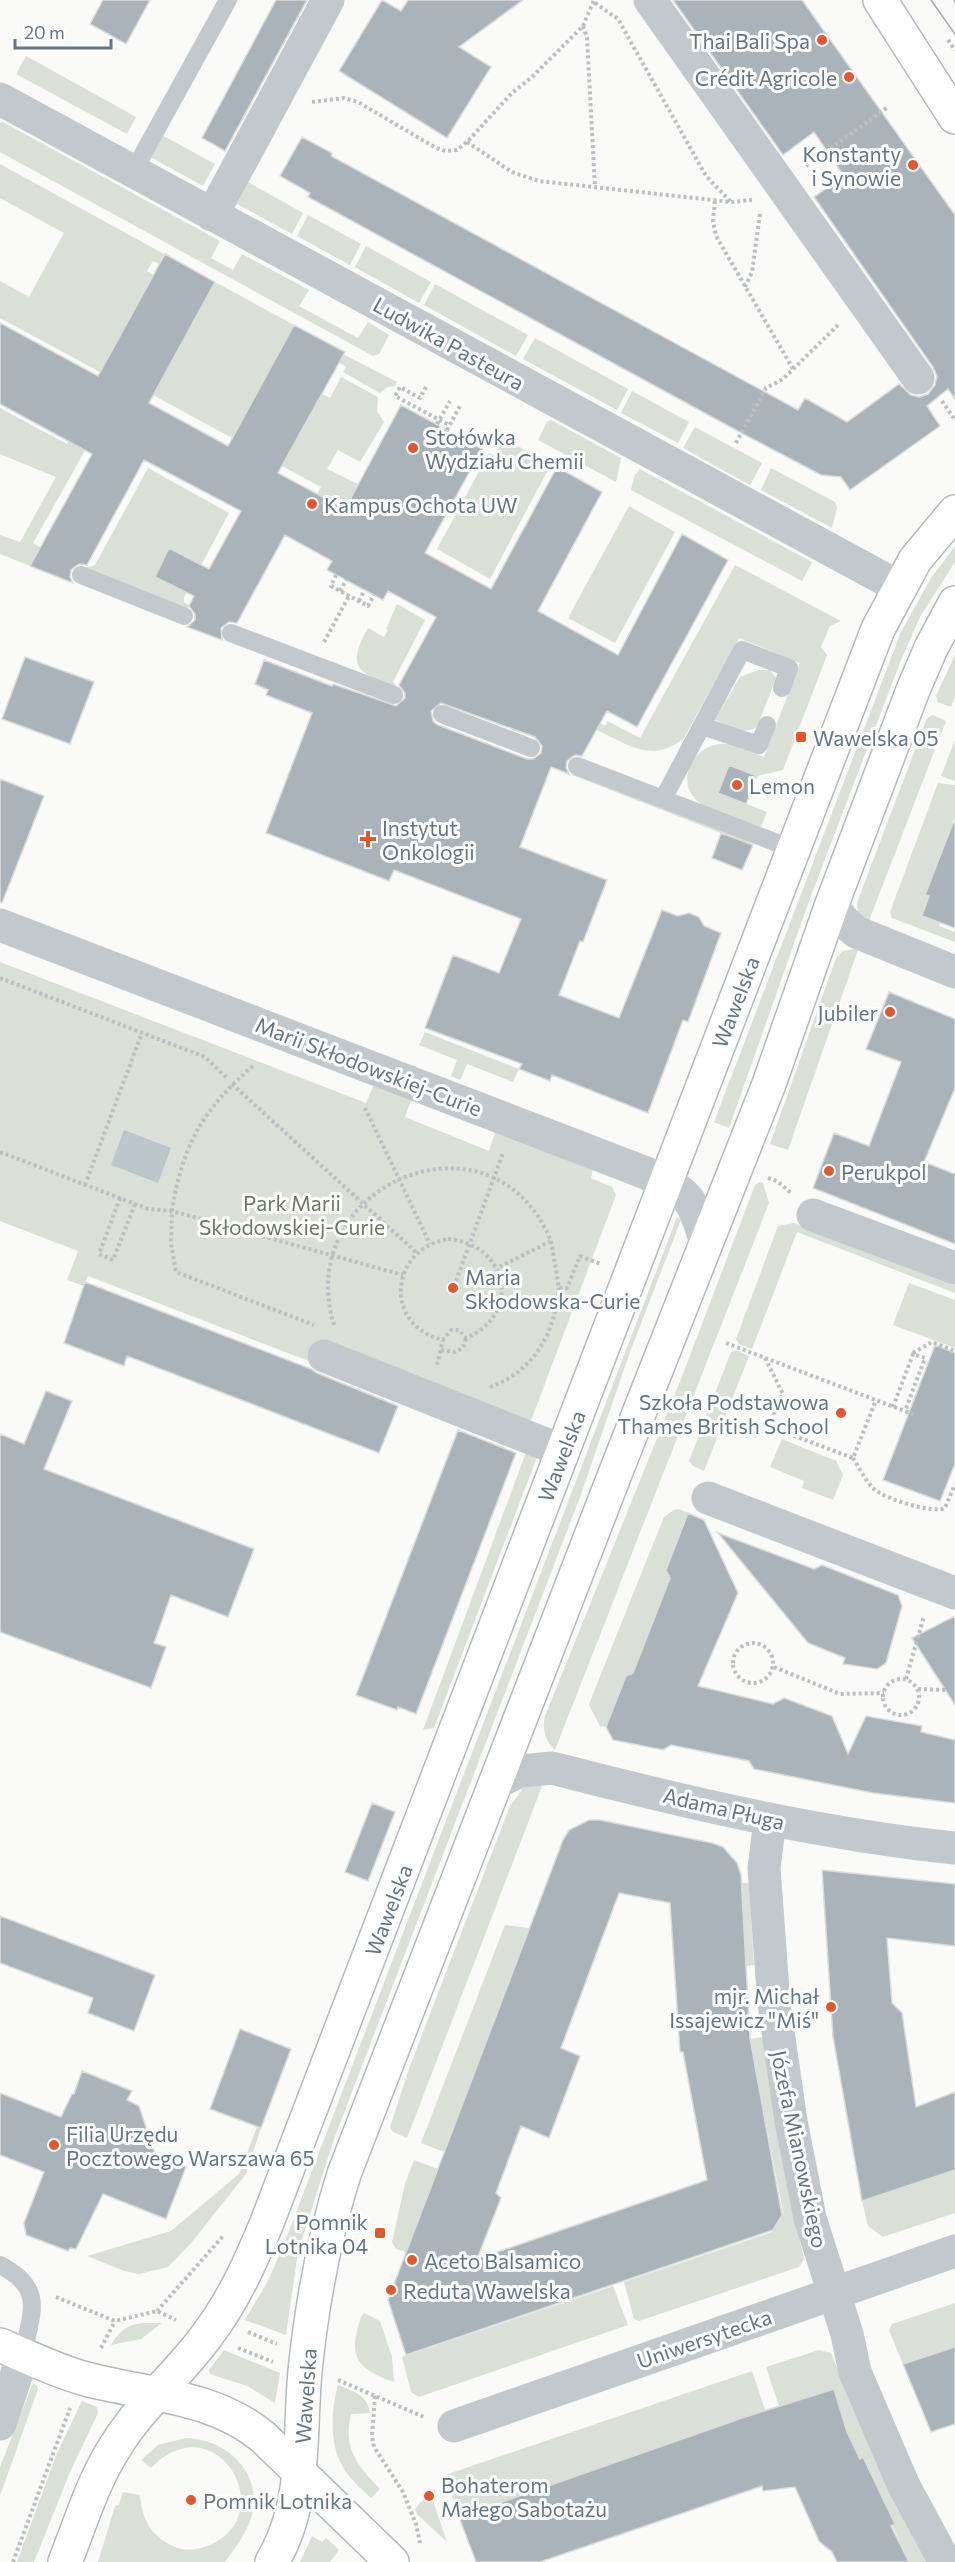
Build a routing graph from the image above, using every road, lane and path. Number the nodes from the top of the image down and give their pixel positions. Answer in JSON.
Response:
{"nodes":[{"id":1,"x":228,"y":0,"type":"edge"},
{"id":2,"x":328,"y":0,"type":"edge"},
{"id":3,"x":650,"y":0,"type":"edge"},
{"id":4,"x":880,"y":0,"type":"edge"},
{"id":5,"x":594,"y":1,"type":"edge"},
{"id":6,"x":583,"y":26,"type":"junction"},
{"id":7,"x":0,"y":99,"type":"edge"},
{"id":8,"x":272,"y":104,"type":"junction"},
{"id":9,"x":888,"y":107,"type":"dead end"},
{"id":10,"x":955,"y":117,"type":"edge"},
{"id":11,"x":467,"y":142,"type":"junction"},
{"id":12,"x":812,"y":161,"type":"dead end"},
{"id":13,"x":133,"y":172,"type":"junction"},
{"id":14,"x":595,"y":187,"type":"junction"},
{"id":15,"x":760,"y":199,"type":"dead end"},
{"id":16,"x":715,"y":201,"type":"junction"},
{"id":17,"x":731,"y":202,"type":"junction"},
{"id":18,"x":760,"y":206,"type":"dead end"},
{"id":19,"x":213,"y":215,"type":"junction"},
{"id":20,"x":746,"y":287,"type":"junction"},
{"id":21,"x":841,"y":322,"type":"dead end"},
{"id":22,"x":793,"y":369,"type":"junction"},
{"id":23,"x":928,"y":386,"type":"joint"},
{"id":24,"x":426,"y":387,"type":"dead end"},
{"id":25,"x":450,"y":400,"type":"dead end"},
{"id":26,"x":460,"y":406,"type":"dead end"},
{"id":27,"x":440,"y":419,"type":"junction"},
{"id":28,"x":955,"y":420,"type":"edge"},
{"id":29,"x":437,"y":424,"type":"dead end"},
{"id":30,"x":449,"y":425,"type":"junction"},
{"id":31,"x":447,"y":430,"type":"dead end"},
{"id":32,"x":736,"y":443,"type":"dead end"},
{"id":33,"x":955,"y":512,"type":"edge"},
{"id":34,"x":336,"y":575,"type":"dead end"},
{"id":35,"x":81,"y":576,"type":"dead end"},
{"id":36,"x":346,"y":580,"type":"dead end"},
{"id":37,"x":899,"y":587,"type":"junction"},
{"id":38,"x":340,"y":591,"type":"junction"},
{"id":39,"x":364,"y":591,"type":"dead end"},
{"id":40,"x":349,"y":596,"type":"junction"},
{"id":41,"x":374,"y":596,"type":"dead end"},
{"id":42,"x":359,"y":601,"type":"junction"},
{"id":43,"x":955,"y":603,"type":"edge"},
{"id":44,"x":184,"y":616,"type":"dead end"},
{"id":45,"x":332,"y":628,"type":"dead end"},
{"id":46,"x":231,"y":633,"type":"dead end"},
{"id":47,"x":782,"y":688,"type":"dead end"},
{"id":48,"x":394,"y":695,"type":"dead end"},
{"id":49,"x":442,"y":714,"type":"dead end"},
{"id":50,"x":767,"y":725,"type":"dead end"},
{"id":51,"x":702,"y":726,"type":"junction"},
{"id":52,"x":531,"y":748,"type":"dead end"},
{"id":53,"x":577,"y":765,"type":"dead end"},
{"id":54,"x":663,"y":799,"type":"junction"},
{"id":55,"x":793,"y":849,"type":"junction"},
{"id":56,"x":832,"y":904,"type":"junction"},
{"id":57,"x":0,"y":925,"type":"edge"},
{"id":58,"x":955,"y":972,"type":"edge"},
{"id":59,"x":0,"y":978,"type":"edge"},
{"id":60,"x":142,"y":1034,"type":"junction"},
{"id":61,"x":253,"y":1066,"type":"dead end"},
{"id":62,"x":227,"y":1078,"type":"dead end"},
{"id":63,"x":232,"y":1084,"type":"junction"},
{"id":64,"x":365,"y":1108,"type":"dead end"},
{"id":65,"x":514,"y":1122,"type":"junction"},
{"id":66,"x":0,"y":1152,"type":"edge"},
{"id":67,"x":494,"y":1178,"type":"junction"},
{"id":68,"x":399,"y":1179,"type":"junction"},
{"id":69,"x":666,"y":1182,"type":"junction"},
{"id":70,"x":85,"y":1185,"type":"junction"},
{"id":71,"x":120,"y":1198,"type":"junction"},
{"id":72,"x":135,"y":1204,"type":"junction"},
{"id":73,"x":363,"y":1204,"type":"junction"},
{"id":74,"x":172,"y":1211,"type":"junction"},
{"id":75,"x":813,"y":1215,"type":"dead end"},
{"id":76,"x":551,"y":1241,"type":"junction"},
{"id":77,"x":470,"y":1242,"type":"junction"},
{"id":78,"x":706,"y":1243,"type":"junction"},
{"id":79,"x":430,"y":1244,"type":"junction"},
{"id":80,"x":417,"y":1253,"type":"junction"},
{"id":81,"x":333,"y":1256,"type":"junction"},
{"id":82,"x":601,"y":1264,"type":"dead end"},
{"id":83,"x":497,"y":1268,"type":"junction"},
{"id":84,"x":955,"y":1268,"type":"edge"},
{"id":85,"x":403,"y":1275,"type":"junction"},
{"id":86,"x":456,"y":1281,"type":"dead end"},
{"id":87,"x":559,"y":1288,"type":"junction"},
{"id":88,"x":315,"y":1326,"type":"dead end"},
{"id":89,"x":466,"y":1338,"type":"junction"},
{"id":90,"x":726,"y":1342,"type":"dead end"},
{"id":91,"x":331,"y":1345,"type":"joint"},
{"id":92,"x":441,"y":1350,"type":"dead end"},
{"id":93,"x":955,"y":1351,"type":"edge"},
{"id":94,"x":913,"y":1353,"type":"junction"},
{"id":95,"x":765,"y":1358,"type":"junction"},
{"id":96,"x":486,"y":1388,"type":"dead end"},
{"id":97,"x":876,"y":1400,"type":"junction"},
{"id":98,"x":893,"y":1407,"type":"junction"},
{"id":99,"x":905,"y":1411,"type":"junction"},
{"id":100,"x":915,"y":1415,"type":"dead end"},
{"id":101,"x":563,"y":1451,"type":"junction"},
{"id":102,"x":853,"y":1458,"type":"junction"},
{"id":103,"x":955,"y":1484,"type":"edge"},
{"id":104,"x":708,"y":1498,"type":"dead end"},
{"id":105,"x":955,"y":1593,"type":"edge"},
{"id":106,"x":925,"y":1613,"type":"dead end"},
{"id":107,"x":774,"y":1667,"type":"junction"},
{"id":108,"x":906,"y":1679,"type":"junction"},
{"id":109,"x":918,"y":1689,"type":"junction"},
{"id":110,"x":946,"y":1690,"type":"dead end"},
{"id":111,"x":884,"y":1693,"type":"junction"},
{"id":112,"x":497,"y":1782,"type":"junction"},
{"id":113,"x":770,"y":1820,"type":"junction"},
{"id":114,"x":955,"y":1848,"type":"edge"},
{"id":115,"x":225,"y":2234,"type":"dead end"},
{"id":116,"x":955,"y":2251,"type":"edge"},
{"id":117,"x":0,"y":2265,"type":"edge"},
{"id":118,"x":28,"y":2286,"type":"junction"},
{"id":119,"x":834,"y":2293,"type":"junction"},
{"id":120,"x":157,"y":2311,"type":"junction"},
{"id":121,"x":172,"y":2318,"type":"dead end"},
{"id":122,"x":115,"y":2321,"type":"junction"},
{"id":123,"x":238,"y":2329,"type":"dead end"},
{"id":124,"x":228,"y":2344,"type":"dead end"},
{"id":125,"x":285,"y":2347,"type":"dead end"},
{"id":126,"x":101,"y":2348,"type":"dead end"},
{"id":127,"x":12,"y":2350,"type":"edge"},
{"id":128,"x":283,"y":2366,"type":"dead end"},
{"id":129,"x":336,"y":2379,"type":"dead end"},
{"id":130,"x":158,"y":2394,"type":"junction"},
{"id":131,"x":375,"y":2396,"type":"junction"},
{"id":132,"x":74,"y":2400,"type":"dead end"},
{"id":133,"x":0,"y":2424,"type":"edge"},
{"id":134,"x":454,"y":2426,"type":"joint"},
{"id":135,"x":300,"y":2472,"type":"junction"},
{"id":136,"x":422,"y":2549,"type":"dead end"},
{"id":137,"x":13,"y":2562,"type":"edge"},
{"id":138,"x":65,"y":2562,"type":"edge"},
{"id":139,"x":272,"y":2562,"type":"edge"},
{"id":140,"x":392,"y":2562,"type":"edge"},
{"id":141,"x":945,"y":2562,"type":"edge"}],
"edges":[{"from":1,"to":13,"type":"lane"},
{"from":2,"to":8,"type":"street"},
{"from":3,"to":23,"type":"street"},
{"from":4,"to":10,"type":"main road"},
{"from":5,"to":6,"type":"path"},
{"from":5,"to":17,"type":"path"},
{"from":6,"to":11,"type":"path"},
{"from":6,"to":14,"type":"path"},
{"from":7,"to":13,"type":"street","name":"Ludwika Pasteura"},
{"from":8,"to":11,"type":"path"},
{"from":8,"to":19,"type":"street"},
{"from":9,"to":12,"type":"path"},
{"from":11,"to":14,"type":"path"},
{"from":13,"to":19,"type":"street","name":"Ludwika Pasteura"},
{"from":14,"to":16,"type":"path"},
{"from":15,"to":17,"type":"path"},
{"from":16,"to":17,"type":"path"},
{"from":16,"to":20,"type":"path"},
{"from":18,"to":20,"type":"path"},
{"from":19,"to":37,"type":"street","name":"Ludwika Pasteura"},
{"from":20,"to":22,"type":"path"},
{"from":21,"to":22,"type":"path"},
{"from":22,"to":32,"type":"path"},
{"from":23,"to":28,"type":"path"},
{"from":24,"to":27,"type":"path"},
{"from":25,"to":27,"type":"path"},
{"from":26,"to":30,"type":"path"},
{"from":27,"to":29,"type":"path"},
{"from":27,"to":30,"type":"path"},
{"from":30,"to":31,"type":"path"},
{"from":33,"to":37,"type":"main road","name":"Wawelska"},
{"from":34,"to":38,"type":"path"},
{"from":35,"to":44,"type":"lane"},
{"from":36,"to":38,"type":"path"},
{"from":37,"to":55,"type":"main road","name":"Wawelska"},
{"from":38,"to":40,"type":"path"},
{"from":39,"to":42,"type":"path"},
{"from":40,"to":42,"type":"path"},
{"from":40,"to":45,"type":"path"},
{"from":41,"to":42,"type":"path"},
{"from":43,"to":56,"type":"main road","name":"Wawelska"},
{"from":46,"to":48,"type":"lane"},
{"from":47,"to":51,"type":"lane"},
{"from":49,"to":52,"type":"lane"},
{"from":50,"to":51,"type":"lane"},
{"from":51,"to":54,"type":"lane"},
{"from":53,"to":54,"type":"lane"},
{"from":54,"to":55,"type":"lane"},
{"from":55,"to":69,"type":"main road","name":"Wawelska"},
{"from":56,"to":58,"type":"street"},
{"from":56,"to":78,"type":"main road","name":"Wawelska"},
{"from":57,"to":65,"type":"street","name":"Marii Skłodowskiej-Curie"},
{"from":59,"to":60,"type":"path"},
{"from":60,"to":62,"type":"path"},
{"from":60,"to":70,"type":"path"},
{"from":61,"to":63,"type":"path"},
{"from":63,"to":73,"type":"path"},
{"from":63,"to":74,"type":"path"},
{"from":64,"to":68,"type":"path"},
{"from":65,"to":67,"type":"path"},
{"from":65,"to":69,"type":"street","name":"Marii Skłodowskiej-Curie"},
{"from":66,"to":70,"type":"path"},
{"from":67,"to":68,"type":"path"},
{"from":67,"to":76,"type":"path"},
{"from":67,"to":77,"type":"path"},
{"from":68,"to":73,"type":"path"},
{"from":68,"to":79,"type":"path"},
{"from":69,"to":78,"type":"street","name":"Marii Skłodowskiej-Curie"},
{"from":69,"to":101,"type":"main road","name":"Wawelska"},
{"from":70,"to":71,"type":"path"},
{"from":71,"to":72,"type":"path"},
{"from":71,"to":72,"type":"path"},
{"from":72,"to":74,"type":"path"},
{"from":73,"to":80,"type":"path"},
{"from":73,"to":81,"type":"path"},
{"from":74,"to":81,"type":"path"},
{"from":74,"to":88,"type":"path"},
{"from":75,"to":84,"type":"street"},
{"from":76,"to":83,"type":"path"},
{"from":76,"to":87,"type":"path"},
{"from":77,"to":79,"type":"path"},
{"from":77,"to":83,"type":"path"},
{"from":77,"to":86,"type":"path"},
{"from":78,"to":112,"type":"main road","name":"Wawelska"},
{"from":79,"to":80,"type":"path"},
{"from":80,"to":85,"type":"path"},
{"from":81,"to":85,"type":"path"},
{"from":81,"to":91,"type":"path"},
{"from":82,"to":87,"type":"path"},
{"from":83,"to":89,"type":"path"},
{"from":85,"to":89,"type":"path"},
{"from":87,"to":96,"type":"path"},
{"from":89,"to":92,"type":"path"},
{"from":90,"to":95,"type":"path"},
{"from":91,"to":101,"type":"street"},
{"from":93,"to":94,"type":"path"},
{"from":94,"to":98,"type":"path"},
{"from":94,"to":99,"type":"path"},
{"from":95,"to":97,"type":"path"},
{"from":95,"to":102,"type":"path"},
{"from":97,"to":98,"type":"path"},
{"from":97,"to":102,"type":"path"},
{"from":98,"to":99,"type":"path"},
{"from":99,"to":100,"type":"path"},
{"from":101,"to":130,"type":"main road","name":"Wawelska"},
{"from":102,"to":103,"type":"path"},
{"from":104,"to":105,"type":"street"},
{"from":106,"to":108,"type":"path"},
{"from":107,"to":107,"type":"path"},
{"from":107,"to":111,"type":"path"},
{"from":108,"to":109,"type":"path"},
{"from":108,"to":111,"type":"path"},
{"from":109,"to":110,"type":"path"},
{"from":109,"to":111,"type":"path"},
{"from":112,"to":113,"type":"street","name":"Adama Pługa"},
{"from":112,"to":135,"type":"main road","name":"Wawelska"},
{"from":113,"to":114,"type":"street","name":"Adama Pługa"},
{"from":113,"to":119,"type":"street","name":"Józefa Mianowskiego"},
{"from":115,"to":120,"type":"path"},
{"from":116,"to":119,"type":"street","name":"Uniwersytecka"},
{"from":117,"to":118,"type":"lane"},
{"from":118,"to":122,"type":"path"},
{"from":118,"to":127,"type":"lane"},
{"from":119,"to":134,"type":"street","name":"Uniwersytecka"},
{"from":119,"to":141,"type":"street","name":"Józefa Mianowskiego"},
{"from":120,"to":121,"type":"path"},
{"from":120,"to":122,"type":"path"},
{"from":122,"to":126,"type":"path"},
{"from":123,"to":125,"type":"path"},
{"from":124,"to":128,"type":"path"},
{"from":127,"to":130,"type":"main road"},
{"from":127,"to":133,"type":"street"},
{"from":129,"to":131,"type":"path"},
{"from":130,"to":135,"type":"main road"},
{"from":130,"to":138,"type":"main road","name":"Wawelska"},
{"from":131,"to":134,"type":"path"},
{"from":131,"to":136,"type":"path"},
{"from":132,"to":137,"type":"path"},
{"from":135,"to":139,"type":"main road","name":"Wawelska"},
{"from":135,"to":140,"type":"main road"}]}
